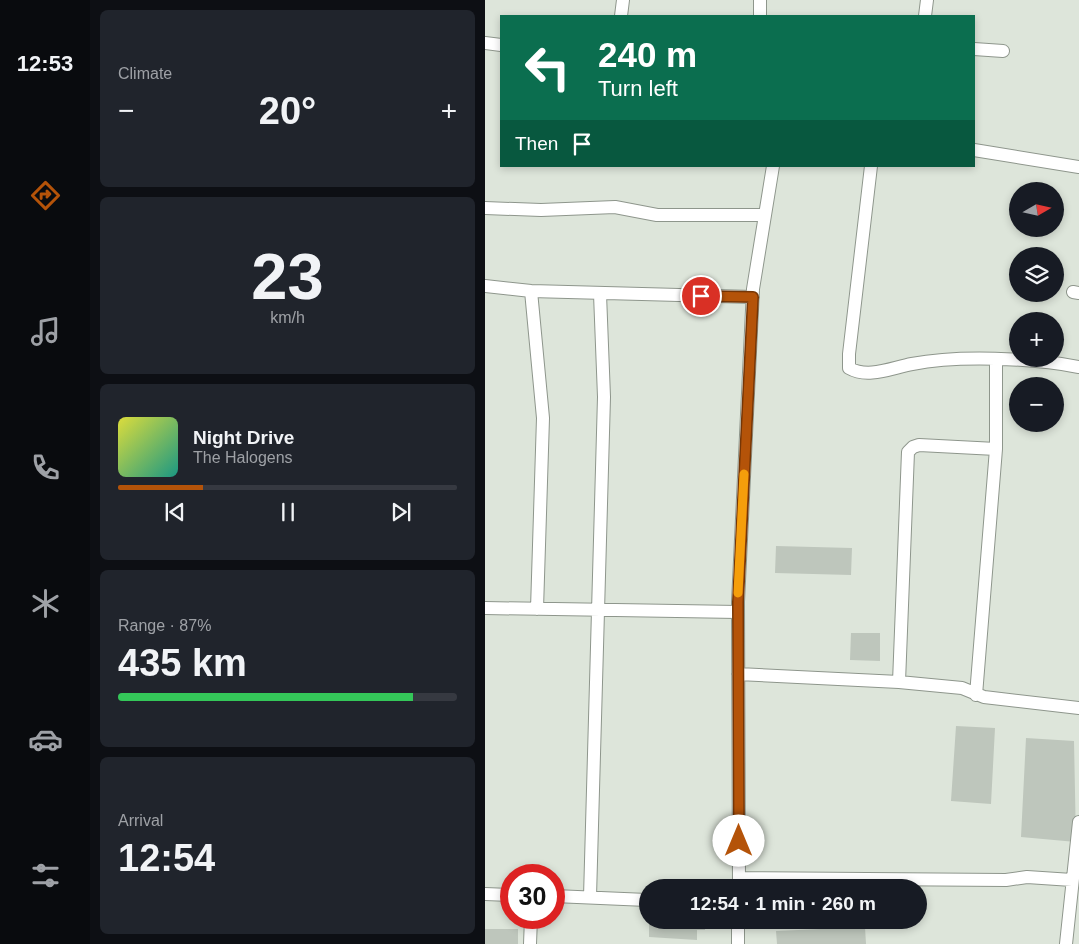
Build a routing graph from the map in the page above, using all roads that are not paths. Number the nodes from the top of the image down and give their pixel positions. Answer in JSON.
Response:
{"nodes":[{"id":1,"x":623,"y":0,"type":"edge"},
{"id":2,"x":760,"y":0,"type":"edge"},
{"id":3,"x":927,"y":0,"type":"edge"},
{"id":4,"x":621,"y":15,"type":"edge"},
{"id":5,"x":760,"y":15,"type":"edge"},
{"id":6,"x":925,"y":15,"type":"edge"},
{"id":7,"x":485,"y":43,"type":"edge"},
{"id":8,"x":500,"y":45,"type":"edge"},
{"id":9,"x":975,"y":49,"type":"edge"},
{"id":10,"x":1003,"y":51,"type":"dead end"},
{"id":11,"x":975,"y":150,"type":"edge"},
{"id":12,"x":773,"y":167,"type":"edge"},
{"id":13,"x":871,"y":167,"type":"edge"},
{"id":14,"x":1079,"y":167,"type":"edge"},
{"id":15,"x":485,"y":208,"type":"edge"},
{"id":16,"x":765,"y":215,"type":"junction"},
{"id":17,"x":485,"y":286,"type":"edge"},
{"id":18,"x":531,"y":291,"type":"junction"},
{"id":19,"x":600,"y":294,"type":"junction"},
{"id":20,"x":753,"y":297,"type":"junction"},
{"id":21,"x":996,"y":360,"type":"junction"},
{"id":22,"x":1079,"y":367,"type":"edge"},
{"id":23,"x":996,"y":449,"type":"junction"},
{"id":24,"x":485,"y":608,"type":"edge"},
{"id":25,"x":537,"y":609,"type":"junction"},
{"id":26,"x":599,"y":610,"type":"junction"},
{"id":27,"x":738,"y":612,"type":"junction"},
{"id":28,"x":738,"y":674,"type":"junction"},
{"id":29,"x":899,"y":682,"type":"junction"},
{"id":30,"x":976,"y":695,"type":"junction"},
{"id":31,"x":1079,"y":708,"type":"edge"},
{"id":32,"x":1079,"y":822,"type":"edge"},
{"id":33,"x":739,"y":879,"type":"edge"},
{"id":34,"x":1072,"y":880,"type":"junction"},
{"id":35,"x":927,"y":881,"type":"edge"},
{"id":36,"x":485,"y":894,"type":"edge"},
{"id":37,"x":500,"y":895,"type":"edge"},
{"id":38,"x":565,"y":896,"type":"edge"},
{"id":39,"x":590,"y":897,"type":"junction"},
{"id":40,"x":639,"y":900,"type":"edge"},
{"id":41,"x":531,"y":929,"type":"edge"},
{"id":42,"x":739,"y":929,"type":"edge"},
{"id":43,"x":530,"y":944,"type":"edge"},
{"id":44,"x":738,"y":944,"type":"edge"},
{"id":45,"x":1066,"y":944,"type":"edge"}],
"edges":[{"from":1,"to":4,"type":"street"},
{"from":2,"to":5,"type":"street"},
{"from":3,"to":6,"type":"street"},
{"from":7,"to":8,"type":"street"},
{"from":9,"to":10,"type":"street"},
{"from":11,"to":14,"type":"street"},
{"from":12,"to":16,"type":"street"},
{"from":13,"to":21,"type":"street"},
{"from":15,"to":16,"type":"street"},
{"from":16,"to":20,"type":"street"},
{"from":17,"to":18,"type":"street"},
{"from":18,"to":19,"type":"street"},
{"from":18,"to":25,"type":"street"},
{"from":19,"to":20,"type":"street"},
{"from":19,"to":26,"type":"street"},
{"from":20,"to":27,"type":"street"},
{"from":21,"to":22,"type":"street"},
{"from":21,"to":23,"type":"street"},
{"from":23,"to":29,"type":"street"},
{"from":23,"to":30,"type":"street"},
{"from":24,"to":25,"type":"street"},
{"from":25,"to":26,"type":"street"},
{"from":26,"to":27,"type":"street"},
{"from":26,"to":39,"type":"street"},
{"from":27,"to":28,"type":"street"},
{"from":28,"to":29,"type":"street"},
{"from":28,"to":33,"type":"street"},
{"from":29,"to":30,"type":"street"},
{"from":30,"to":31,"type":"street"},
{"from":32,"to":34,"type":"street"},
{"from":34,"to":35,"type":"street"},
{"from":34,"to":45,"type":"street"},
{"from":36,"to":37,"type":"street"},
{"from":38,"to":39,"type":"street"},
{"from":39,"to":40,"type":"street"},
{"from":41,"to":43,"type":"street"},
{"from":42,"to":44,"type":"street"}]}
